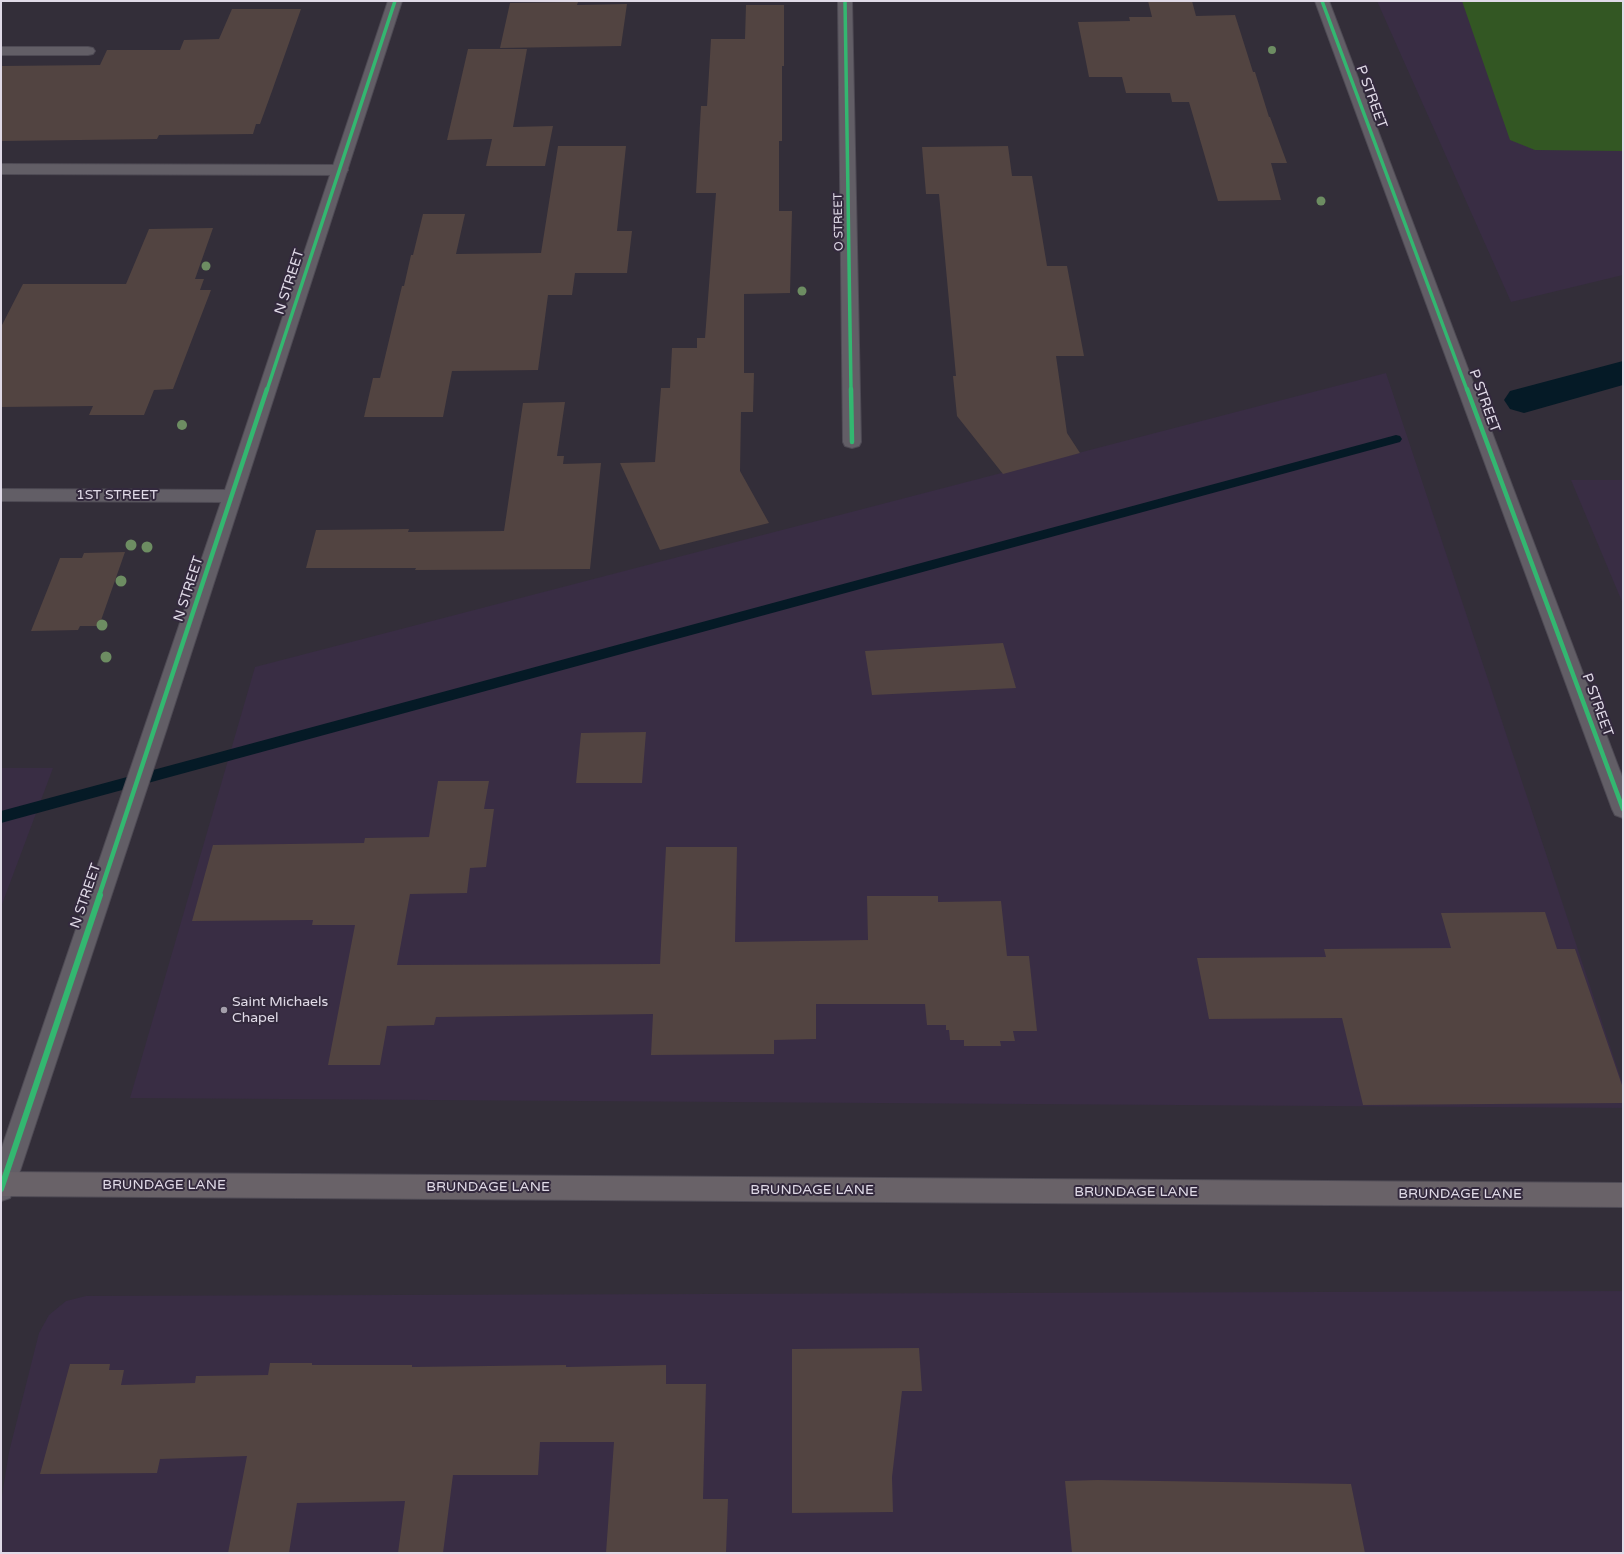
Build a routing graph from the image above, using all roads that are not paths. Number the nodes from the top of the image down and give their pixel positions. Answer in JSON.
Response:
{"nodes":[{"id":1,"x":395,"y":1,"type":"edge"},
{"id":2,"x":846,"y":1,"type":"edge"},
{"id":3,"x":1322,"y":1,"type":"edge"},
{"id":4,"x":1,"y":51,"type":"edge"},
{"id":5,"x":88,"y":51,"type":"dead end"},
{"id":6,"x":1,"y":169,"type":"edge"},
{"id":7,"x":340,"y":170,"type":"junction"},
{"id":8,"x":852,"y":442,"type":"dead end"},
{"id":9,"x":1,"y":495,"type":"edge"},
{"id":10,"x":232,"y":496,"type":"junction"},
{"id":11,"x":1623,"y":809,"type":"edge"},
{"id":12,"x":2,"y":1186,"type":"edge"},
{"id":13,"x":1623,"y":1195,"type":"edge"}],
"edges":[{"from":1,"to":7,"type":"street","name":"N STREET"},
{"from":2,"to":8,"type":"street","name":"O STREET"},
{"from":3,"to":11,"type":"street","name":"P STREET"},
{"from":4,"to":5,"type":"street"},
{"from":6,"to":7,"type":"street"},
{"from":7,"to":10,"type":"street","name":"N STREET"},
{"from":9,"to":10,"type":"street","name":"1ST STREET"},
{"from":10,"to":12,"type":"street","name":"N STREET"},
{"from":12,"to":13,"type":"main road","name":"BRUNDAGE LANE"}]}
